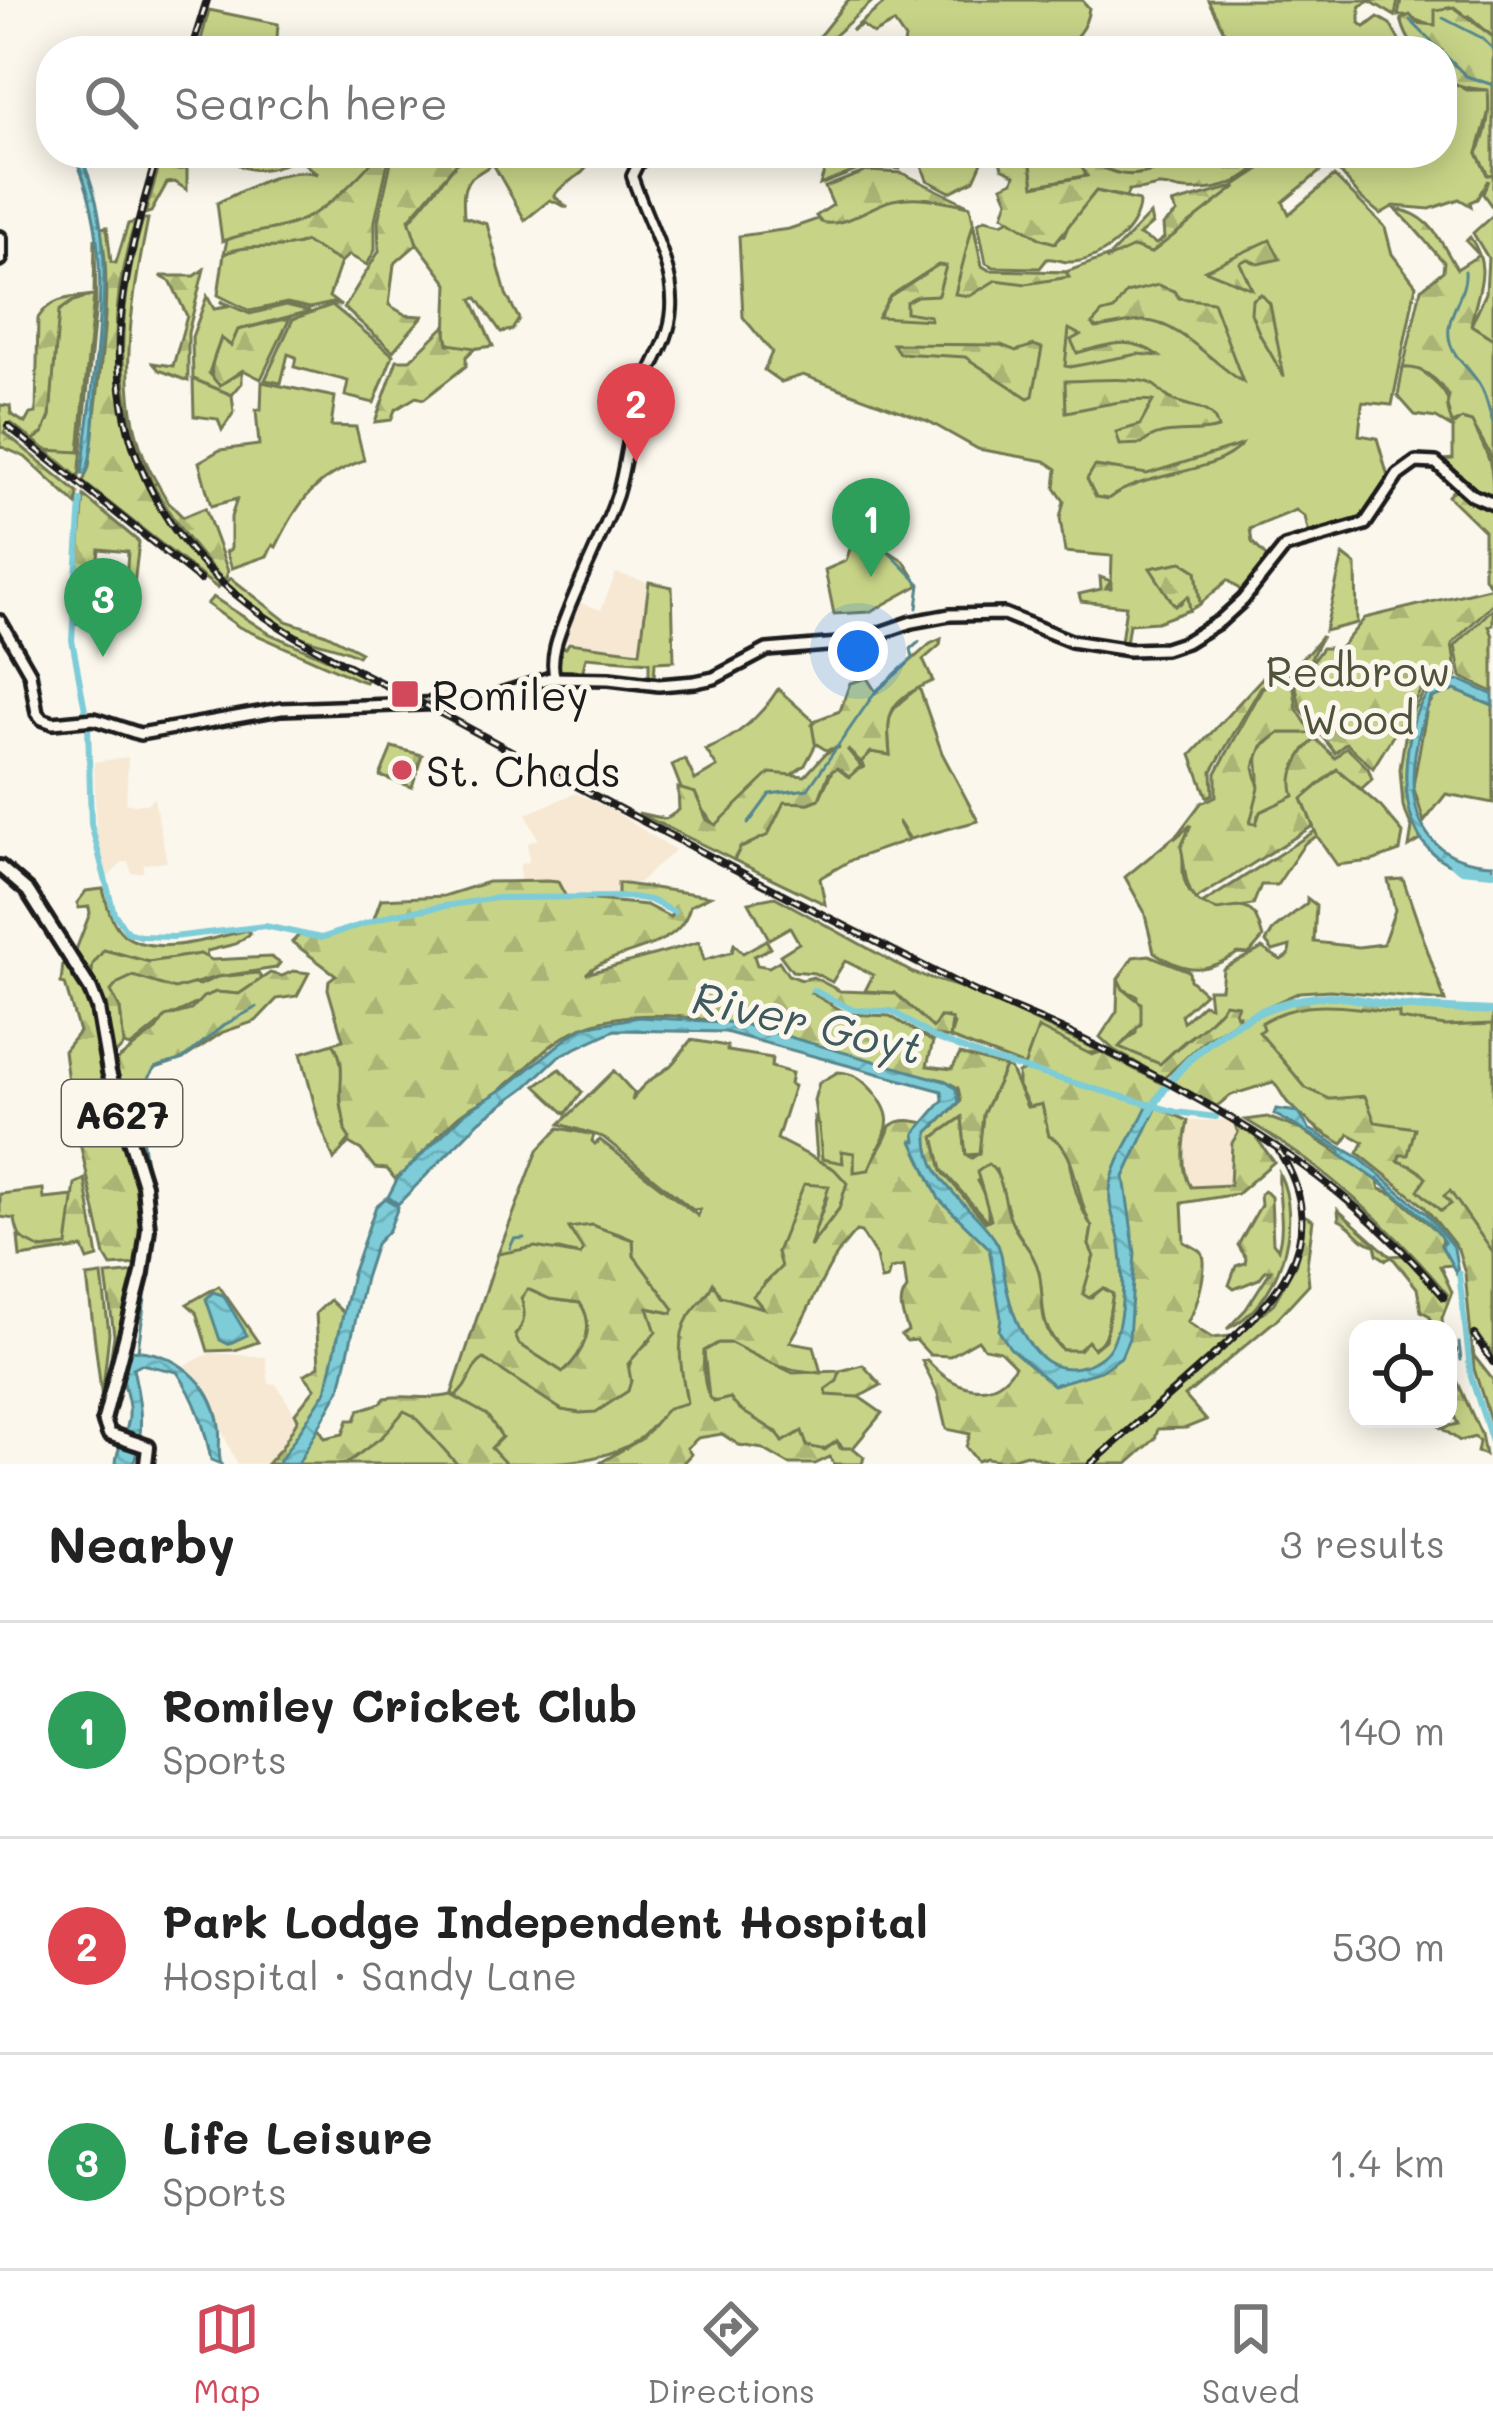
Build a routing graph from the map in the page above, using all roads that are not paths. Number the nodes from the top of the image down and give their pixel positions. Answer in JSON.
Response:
{"nodes":[{"id":1,"x":636,"y":168,"type":"edge"},
{"id":2,"x":0,"y":238,"type":"edge"},
{"id":3,"x":0,"y":259,"type":"edge"},
{"id":4,"x":1493,"y":504,"type":"edge"},
{"id":5,"x":0,"y":621,"type":"edge"},
{"id":6,"x":555,"y":677,"type":"junction"},
{"id":7,"x":0,"y":867,"type":"edge"},
{"id":8,"x":146,"y":1464,"type":"edge"}],
"edges":[{"from":1,"to":6,"type":"street"},
{"from":2,"to":3,"type":"main road"},
{"from":4,"to":6,"type":"main road"},
{"from":5,"to":6,"type":"main road"},
{"from":7,"to":8,"type":"main road","number":"A627"}]}
